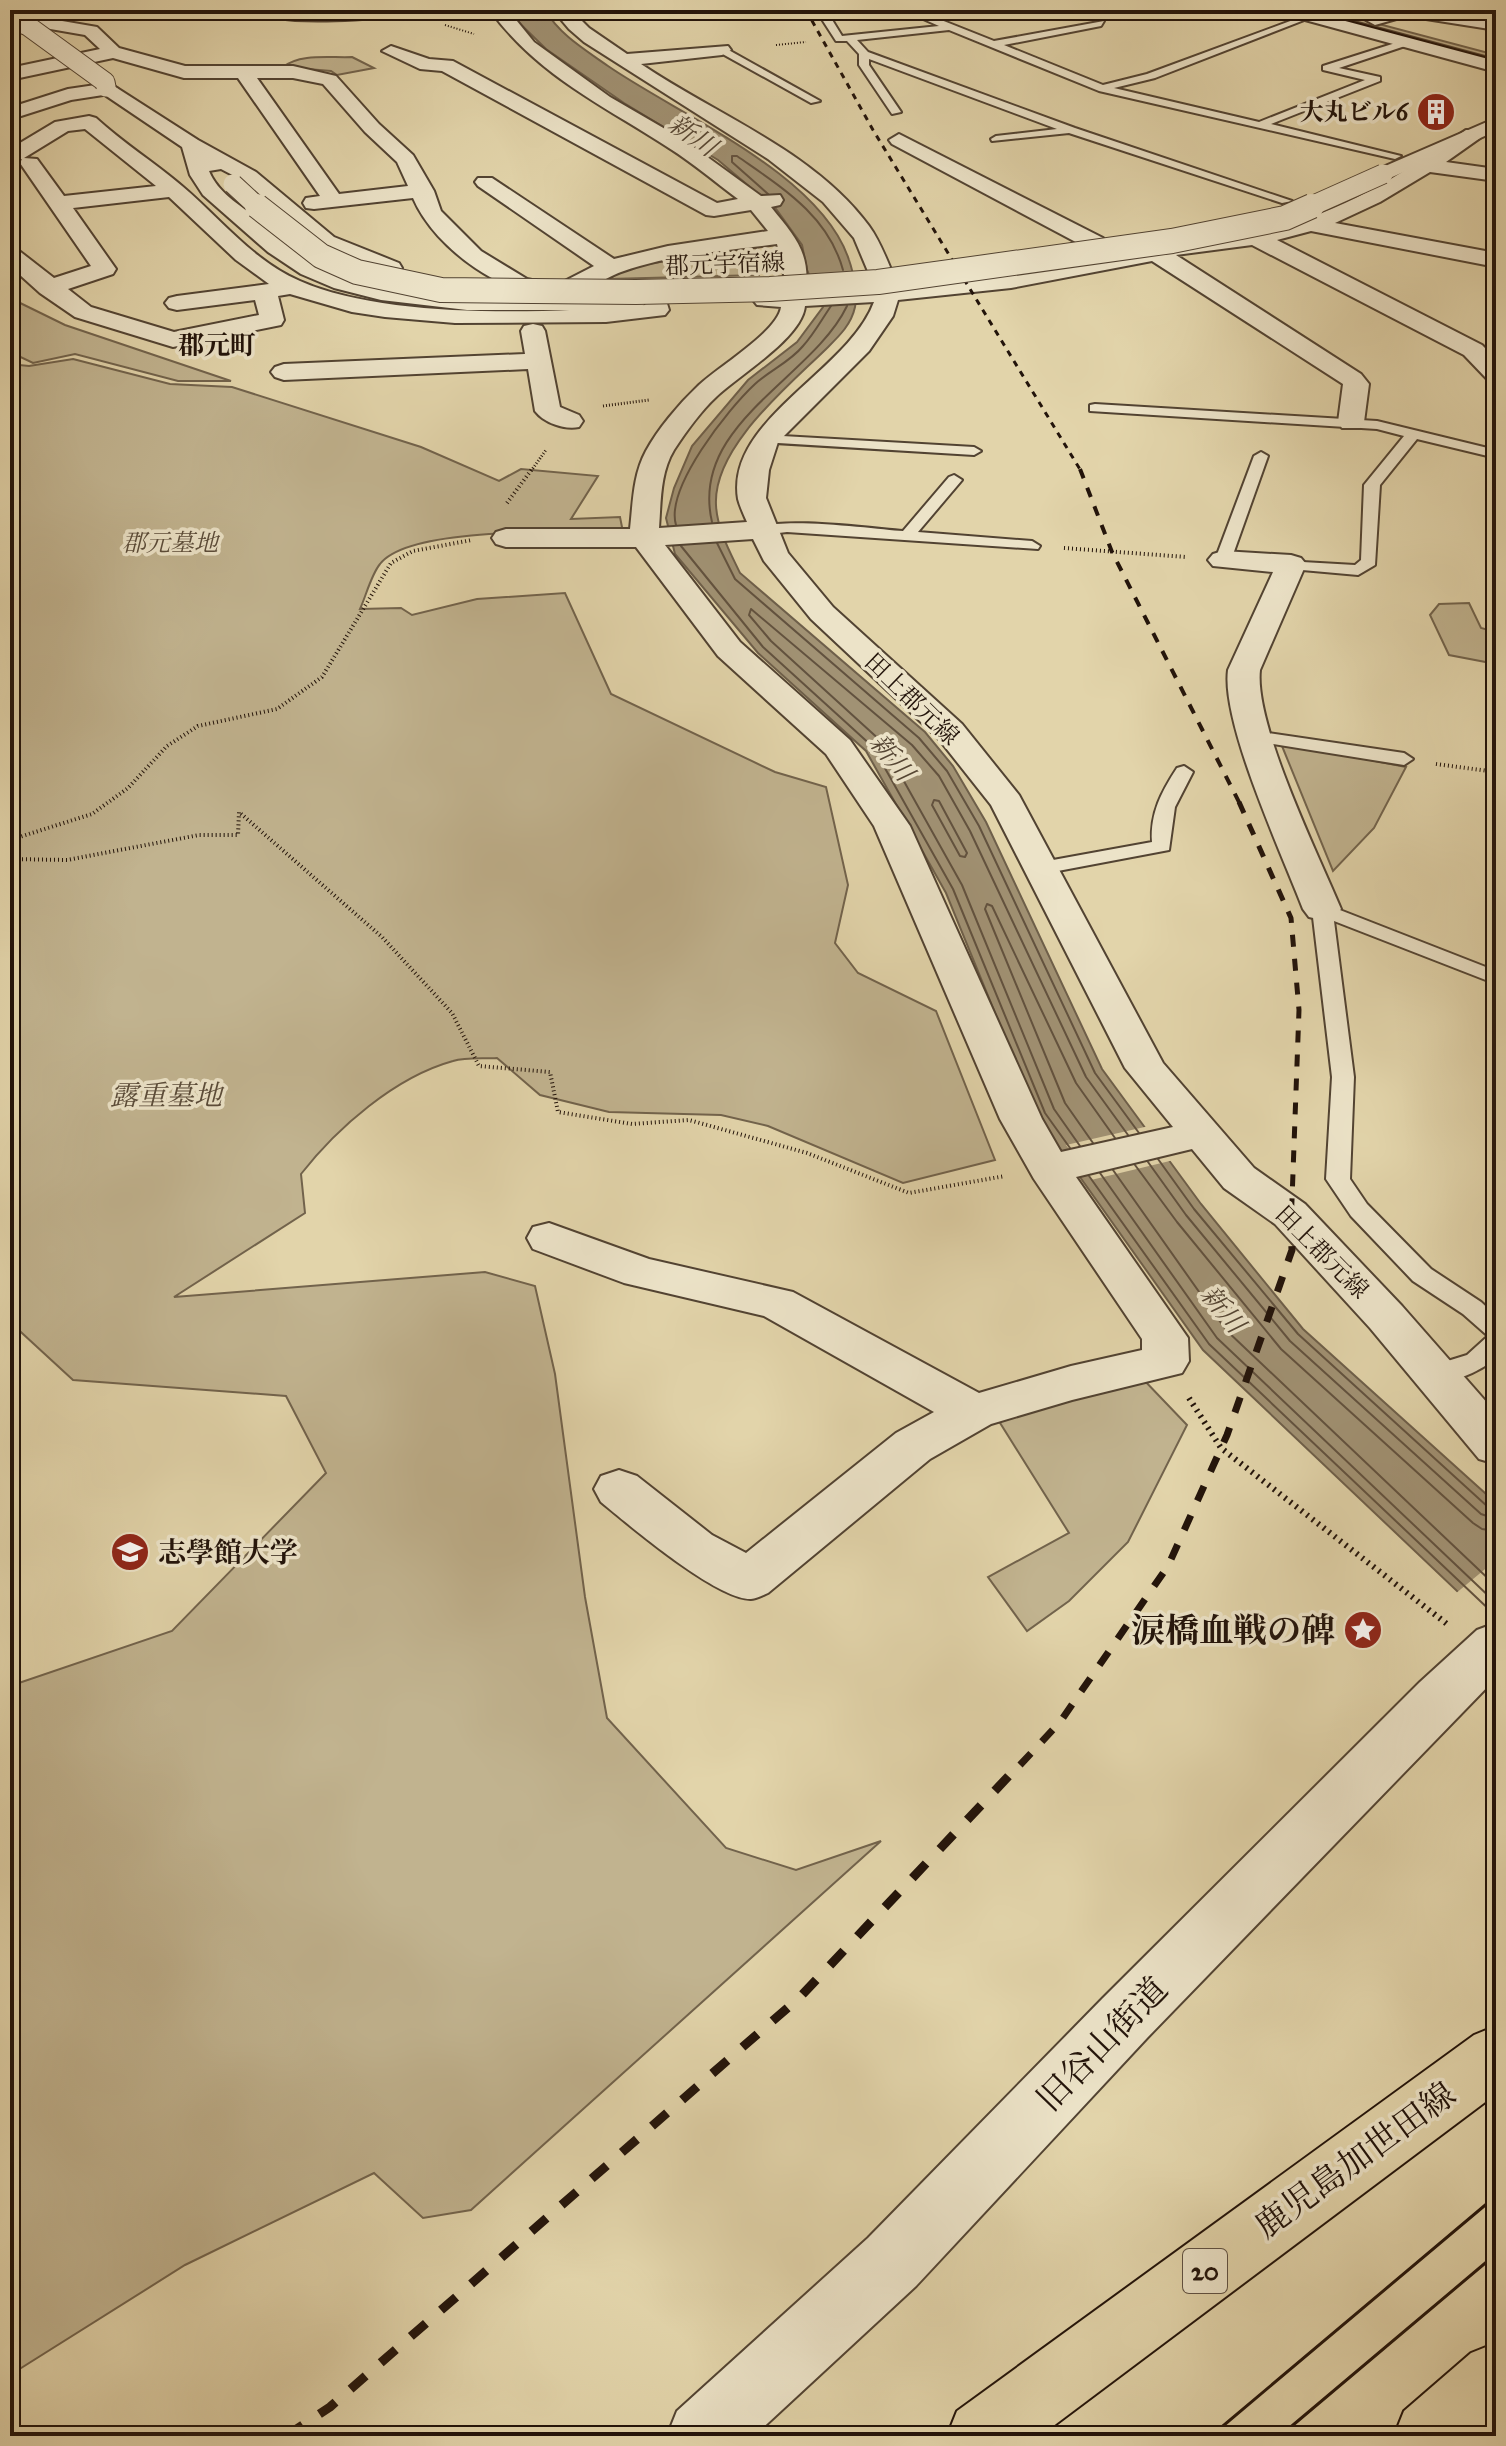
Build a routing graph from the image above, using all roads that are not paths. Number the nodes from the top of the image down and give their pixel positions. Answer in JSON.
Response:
{"nodes":[{"id":1,"x":263,"y":10,"type":"edge"},
{"id":2,"x":420,"y":10,"type":"edge"},
{"id":3,"x":499,"y":10,"type":"edge"},
{"id":4,"x":562,"y":10,"type":"edge"},
{"id":5,"x":821,"y":10,"type":"edge"},
{"id":6,"x":908,"y":10,"type":"edge"},
{"id":7,"x":1289,"y":10,"type":"edge"},
{"id":8,"x":1339,"y":10,"type":"edge"},
{"id":9,"x":1309,"y":15,"type":"junction"},
{"id":10,"x":10,"y":18,"type":"edge"},
{"id":11,"x":1375,"y":20,"type":"junction"},
{"id":12,"x":1101,"y":23,"type":"dead end"},
{"id":13,"x":1496,"y":25,"type":"edge"},
{"id":14,"x":948,"y":28,"type":"junction"},
{"id":15,"x":10,"y":31,"type":"edge"},
{"id":16,"x":844,"y":38,"type":"junction"},
{"id":17,"x":1408,"y":42,"type":"junction"},
{"id":18,"x":991,"y":45,"type":"junction"},
{"id":19,"x":722,"y":50,"type":"joint"},
{"id":20,"x":391,"y":51,"type":"dead end"},
{"id":21,"x":1496,"y":51,"type":"edge"},
{"id":22,"x":113,"y":52,"type":"junction"},
{"id":23,"x":864,"y":54,"type":"junction"},
{"id":24,"x":623,"y":60,"type":"junction"},
{"id":25,"x":1496,"y":66,"type":"edge"},
{"id":26,"x":244,"y":73,"type":"junction"},
{"id":27,"x":10,"y":74,"type":"edge"},
{"id":28,"x":107,"y":88,"type":"junction"},
{"id":29,"x":1103,"y":89,"type":"junction"},
{"id":30,"x":815,"y":101,"type":"dead end"},
{"id":31,"x":10,"y":106,"type":"edge"},
{"id":32,"x":896,"y":112,"type":"dead end"},
{"id":33,"x":1496,"y":124,"type":"edge"},
{"id":34,"x":1260,"y":125,"type":"junction"},
{"id":35,"x":1071,"y":130,"type":"junction"},
{"id":36,"x":1473,"y":134,"type":"junction"},
{"id":37,"x":996,"y":139,"type":"dead end"},
{"id":38,"x":899,"y":140,"type":"dead end"},
{"id":39,"x":191,"y":144,"type":"junction"},
{"id":40,"x":20,"y":160,"type":"edge"},
{"id":41,"x":1389,"y":165,"type":"junction"},
{"id":42,"x":1429,"y":166,"type":"junction"},
{"id":43,"x":1496,"y":175,"type":"edge"},
{"id":44,"x":10,"y":178,"type":"edge"},
{"id":45,"x":485,"y":182,"type":"dead end"},
{"id":46,"x":174,"y":190,"type":"junction"},
{"id":47,"x":423,"y":191,"type":"junction"},
{"id":48,"x":826,"y":193,"type":"junction"},
{"id":49,"x":1286,"y":201,"type":"junction"},
{"id":50,"x":59,"y":203,"type":"junction"},
{"id":51,"x":778,"y":207,"type":"junction"},
{"id":52,"x":1216,"y":220,"type":"junction"},
{"id":53,"x":1311,"y":225,"type":"junction"},
{"id":54,"x":1259,"y":238,"type":"junction"},
{"id":55,"x":1086,"y":247,"type":"junction"},
{"id":56,"x":1154,"y":253,"type":"junction"},
{"id":57,"x":10,"y":255,"type":"edge"},
{"id":58,"x":1496,"y":260,"type":"edge"},
{"id":59,"x":611,"y":267,"type":"junction"},
{"id":60,"x":1027,"y":277,"type":"junction"},
{"id":61,"x":520,"y":285,"type":"junction"},
{"id":62,"x":292,"y":286,"type":"junction"},
{"id":63,"x":48,"y":288,"type":"junction"},
{"id":64,"x":561,"y":293,"type":"junction"},
{"id":65,"x":266,"y":294,"type":"junction"},
{"id":66,"x":878,"y":294,"type":"junction"},
{"id":67,"x":800,"y":299,"type":"junction"},
{"id":68,"x":647,"y":302,"type":"junction"},
{"id":69,"x":177,"y":303,"type":"dead end"},
{"id":70,"x":531,"y":317,"type":"junction"},
{"id":71,"x":389,"y":327,"type":"dead end"},
{"id":72,"x":1484,"y":347,"type":"edge"},
{"id":73,"x":538,"y":361,"type":"junction"},
{"id":74,"x":394,"y":369,"type":"junction"},
{"id":75,"x":284,"y":372,"type":"dead end"},
{"id":76,"x":1496,"y":374,"type":"edge"},
{"id":77,"x":1095,"y":408,"type":"dead end"},
{"id":78,"x":570,"y":421,"type":"dead end"},
{"id":79,"x":1351,"y":422,"type":"junction"},
{"id":80,"x":1413,"y":434,"type":"junction"},
{"id":81,"x":765,"y":439,"type":"junction"},
{"id":82,"x":974,"y":451,"type":"dead end"},
{"id":83,"x":1496,"y":454,"type":"edge"},
{"id":84,"x":1261,"y":456,"type":"dead end"},
{"id":85,"x":954,"y":480,"type":"dead end"},
{"id":86,"x":762,"y":530,"type":"junction"},
{"id":87,"x":907,"y":536,"type":"junction"},
{"id":88,"x":506,"y":538,"type":"road end"},
{"id":89,"x":644,"y":538,"type":"junction"},
{"id":90,"x":1032,"y":546,"type":"road end"},
{"id":91,"x":1223,"y":560,"type":"joint"},
{"id":92,"x":1291,"y":564,"type":"junction"},
{"id":93,"x":1254,"y":736,"type":"junction"},
{"id":94,"x":1404,"y":759,"type":"road end"},
{"id":95,"x":1184,"y":772,"type":"dead end"},
{"id":96,"x":1042,"y":868,"type":"junction"},
{"id":97,"x":1322,"y":909,"type":"junction"},
{"id":98,"x":1496,"y":978,"type":"edge"},
{"id":99,"x":1200,"y":1134,"type":"junction"},
{"id":100,"x":1049,"y":1169,"type":"junction"},
{"id":101,"x":549,"y":1238,"type":"dead end"},
{"id":102,"x":1496,"y":1330,"type":"edge"},
{"id":103,"x":1496,"y":1343,"type":"edge"},
{"id":104,"x":1434,"y":1375,"type":"junction"},
{"id":105,"x":974,"y":1412,"type":"junction"},
{"id":106,"x":1496,"y":1446,"type":"edge"},
{"id":107,"x":619,"y":1489,"type":"dead end"},
{"id":108,"x":1493,"y":1655,"type":"edge"},
{"id":109,"x":1496,"y":2056,"type":"edge"},
{"id":110,"x":1496,"y":2378,"type":"edge"},
{"id":111,"x":702,"y":2436,"type":"edge"},
{"id":112,"x":982,"y":2436,"type":"edge"},
{"id":113,"x":1429,"y":2436,"type":"edge"}],
"edges":[{"from":1,"to":2,"type":"street"},
{"from":3,"to":51,"type":"street"},
{"from":4,"to":24,"type":"street"},
{"from":5,"to":16,"type":"lane"},
{"from":6,"to":14,"type":"lane"},
{"from":7,"to":9,"type":"street"},
{"from":8,"to":11,"type":"street"},
{"from":9,"to":17,"type":"street"},
{"from":9,"to":29,"type":"lane"},
{"from":10,"to":22,"type":"street"},
{"from":10,"to":28,"type":"street","bridge":true},
{"from":11,"to":13,"type":"street"},
{"from":11,"to":21,"type":"street"},
{"from":12,"to":18,"type":"lane"},
{"from":14,"to":16,"type":"lane"},
{"from":14,"to":18,"type":"lane"},
{"from":15,"to":28,"type":"street","name":"郡元宇宿線"},
{"from":16,"to":23,"type":"lane"},
{"from":17,"to":25,"type":"street"},
{"from":17,"to":34,"type":"lane"},
{"from":18,"to":29,"type":"lane"},
{"from":19,"to":24,"type":"street"},
{"from":19,"to":30,"type":"lane"},
{"from":20,"to":51,"type":"street"},
{"from":22,"to":26,"type":"street"},
{"from":22,"to":27,"type":"street"},
{"from":23,"to":32,"type":"lane"},
{"from":23,"to":35,"type":"lane"},
{"from":24,"to":48,"type":"street"},
{"from":26,"to":47,"type":"street"},
{"from":26,"to":47,"type":"street"},
{"from":28,"to":31,"type":"street"},
{"from":28,"to":39,"type":"street","name":"郡元宇宿線"},
{"from":29,"to":34,"type":"lane"},
{"from":33,"to":36,"type":"street","name":"郡元宇宿線"},
{"from":34,"to":41,"type":"lane"},
{"from":35,"to":37,"type":"lane"},
{"from":35,"to":49,"type":"lane"},
{"from":36,"to":41,"type":"street","name":"郡元宇宿線"},
{"from":36,"to":42,"type":"street"},
{"from":38,"to":55,"type":"street"},
{"from":39,"to":41,"type":"street","name":"郡元宇宿線","bridge":true},
{"from":39,"to":61,"type":"street"},
{"from":39,"to":68,"type":"street"},
{"from":40,"to":44,"type":"street"},
{"from":40,"to":46,"type":"street"},
{"from":40,"to":50,"type":"street"},
{"from":41,"to":49,"type":"street"},
{"from":42,"to":43,"type":"street"},
{"from":42,"to":53,"type":"street"},
{"from":45,"to":59,"type":"street"},
{"from":46,"to":50,"type":"street"},
{"from":46,"to":62,"type":"street"},
{"from":47,"to":61,"type":"street"},
{"from":48,"to":51,"type":"street"},
{"from":48,"to":66,"type":"street"},
{"from":49,"to":52,"type":"street"},
{"from":50,"to":63,"type":"street"},
{"from":51,"to":59,"type":"street"},
{"from":51,"to":67,"type":"street"},
{"from":52,"to":54,"type":"street"},
{"from":52,"to":55,"type":"street"},
{"from":53,"to":54,"type":"street"},
{"from":53,"to":58,"type":"street"},
{"from":54,"to":56,"type":"street"},
{"from":54,"to":72,"type":"street"},
{"from":55,"to":56,"type":"street"},
{"from":55,"to":60,"type":"street"},
{"from":56,"to":60,"type":"street"},
{"from":56,"to":79,"type":"street"},
{"from":57,"to":63,"type":"street"},
{"from":59,"to":64,"type":"street"},
{"from":60,"to":66,"type":"street"},
{"from":61,"to":64,"type":"street"},
{"from":62,"to":65,"type":"street"},
{"from":62,"to":70,"type":"street"},
{"from":63,"to":65,"type":"street"},
{"from":64,"to":68,"type":"street"},
{"from":65,"to":69,"type":"street"},
{"from":66,"to":67,"type":"street"},
{"from":66,"to":81,"type":"street","name":"田上郡元線"},
{"from":67,"to":68,"type":"street"},
{"from":67,"to":89,"type":"street"},
{"from":68,"to":70,"type":"street"},
{"from":70,"to":73,"type":"street"},
{"from":71,"to":74,"type":"street"},
{"from":72,"to":76,"type":"street"},
{"from":73,"to":74,"type":"street"},
{"from":73,"to":78,"type":"street"},
{"from":74,"to":75,"type":"street"},
{"from":77,"to":79,"type":"lane"},
{"from":79,"to":80,"type":"lane"},
{"from":80,"to":83,"type":"lane"},
{"from":80,"to":92,"type":"lane"},
{"from":81,"to":82,"type":"lane"},
{"from":81,"to":86,"type":"street","name":"田上郡元線"},
{"from":84,"to":91,"type":"lane"},
{"from":85,"to":87,"type":"lane"},
{"from":86,"to":87,"type":"lane"},
{"from":86,"to":89,"type":"street"},
{"from":86,"to":96,"type":"street","name":"田上郡元線"},
{"from":87,"to":90,"type":"lane"},
{"from":88,"to":89,"type":"street"},
{"from":89,"to":100,"type":"street"},
{"from":91,"to":92,"type":"street"},
{"from":92,"to":93,"type":"street"},
{"from":93,"to":94,"type":"lane"},
{"from":93,"to":97,"type":"street"},
{"from":95,"to":96,"type":"lane"},
{"from":96,"to":99,"type":"street","name":"田上郡元線"},
{"from":97,"to":98,"type":"lane"},
{"from":97,"to":102,"type":"lane"},
{"from":99,"to":100,"type":"street"},
{"from":99,"to":104,"type":"street","name":"田上郡元線"},
{"from":100,"to":105,"type":"street"},
{"from":101,"to":105,"type":"street"},
{"from":103,"to":104,"type":"lane"},
{"from":104,"to":106,"type":"street","name":"田上郡元線"},
{"from":105,"to":107,"type":"street"},
{"from":108,"to":111,"type":"street","name":"旧谷山街道"},
{"from":109,"to":112,"type":"main road","name":"鹿児島加世田線","number":"20"},
{"from":110,"to":113,"type":"main road"}]}
